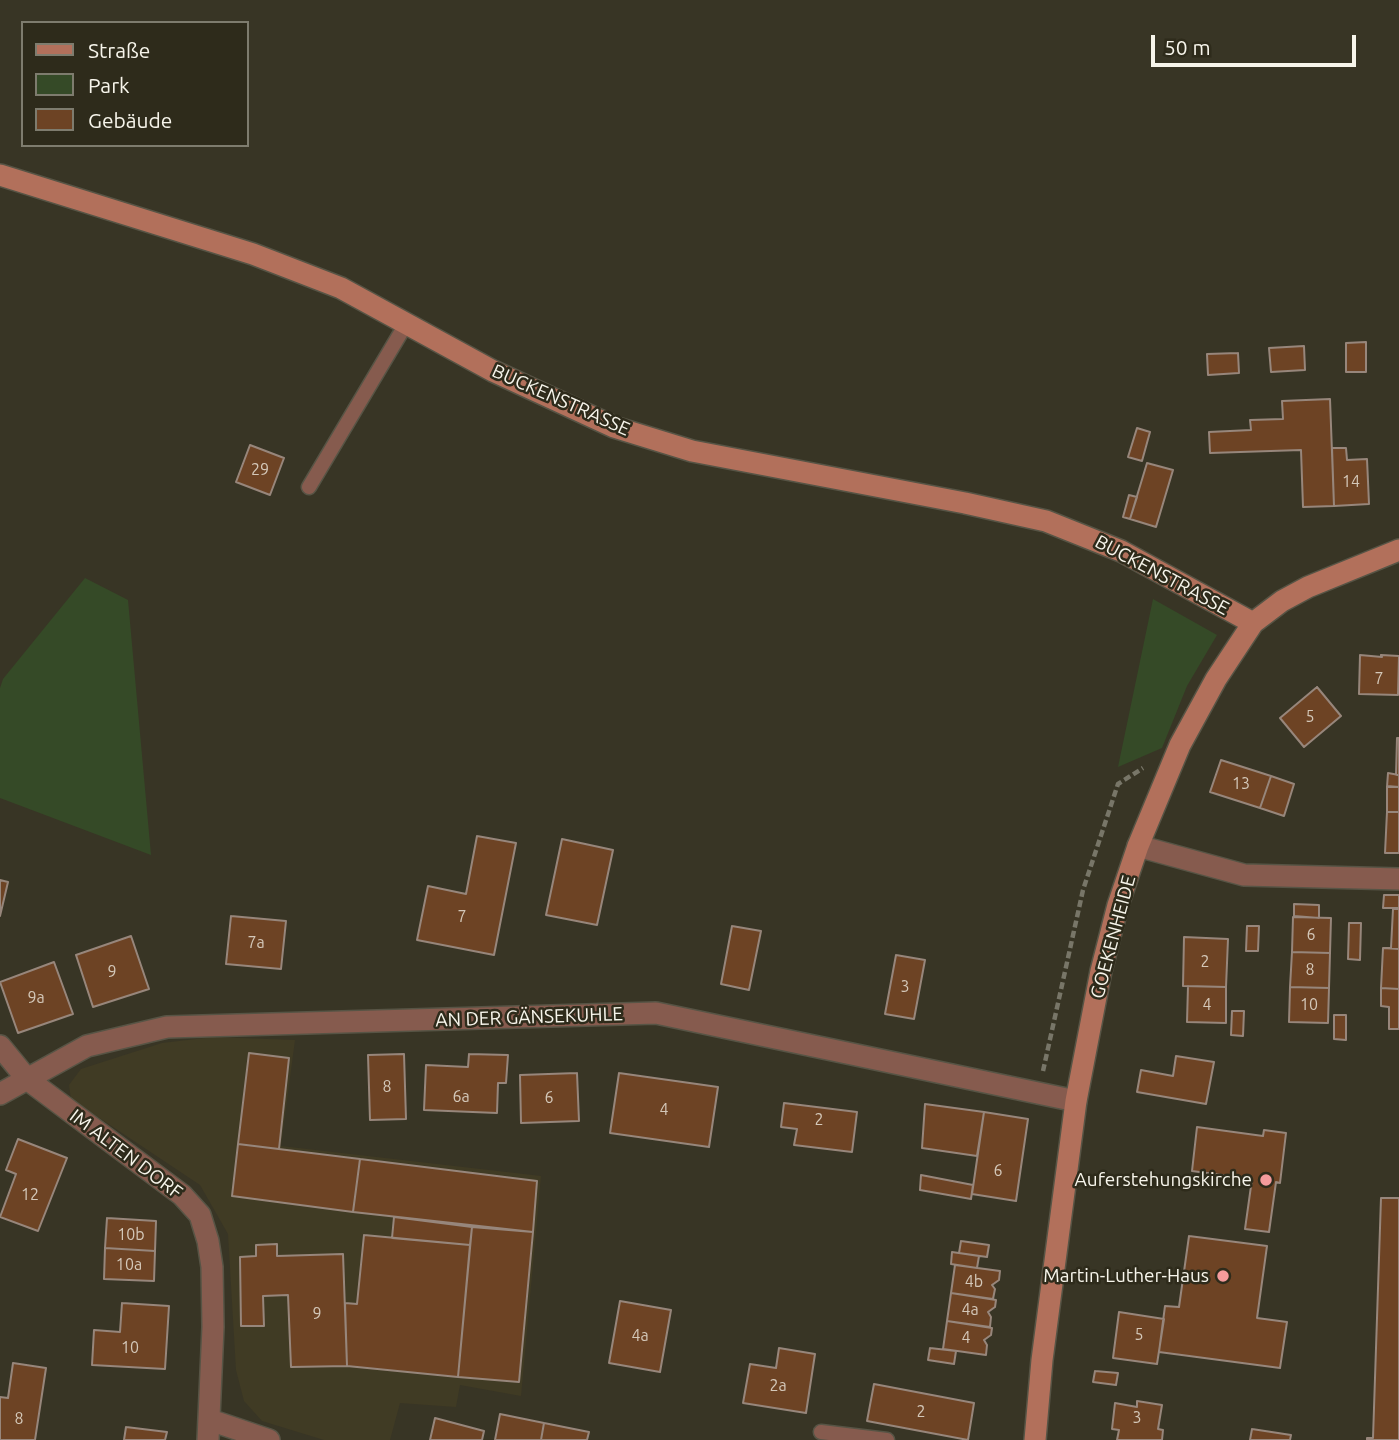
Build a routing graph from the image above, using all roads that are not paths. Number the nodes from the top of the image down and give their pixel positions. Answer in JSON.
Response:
{"nodes":[{"id":1,"x":0,"y":175,"type":"edge"},
{"id":2,"x":406,"y":324,"type":"junction"},
{"id":3,"x":309,"y":487,"type":"dead end"},
{"id":4,"x":1399,"y":550,"type":"edge"},
{"id":5,"x":1253,"y":623,"type":"junction"},
{"id":6,"x":1138,"y":846,"type":"junction"},
{"id":7,"x":1399,"y":879,"type":"edge"},
{"id":8,"x":0,"y":1046,"type":"edge"},
{"id":9,"x":27,"y":1079,"type":"junction"},
{"id":10,"x":0,"y":1094,"type":"edge"},
{"id":11,"x":1076,"y":1101,"type":"junction"},
{"id":12,"x":209,"y":1430,"type":"edge"},
{"id":13,"x":821,"y":1432,"type":"dead end"},
{"id":14,"x":269,"y":1440,"type":"edge"},
{"id":15,"x":887,"y":1440,"type":"edge"},
{"id":16,"x":1035,"y":1440,"type":"edge"}],
"edges":[{"from":1,"to":2,"type":"street","name":"BUCKENSTRASSE"},
{"from":2,"to":3,"type":"lane"},
{"from":2,"to":5,"type":"street","name":"BUCKENSTRASSE"},
{"from":4,"to":5,"type":"street","name":"GOEKENHEIDE"},
{"from":5,"to":6,"type":"street","name":"GOEKENHEIDE"},
{"from":6,"to":7,"type":"street"},
{"from":6,"to":11,"type":"street","name":"GOEKENHEIDE"},
{"from":8,"to":9,"type":"street"},
{"from":9,"to":10,"type":"street"},
{"from":9,"to":11,"type":"street","name":"AN DER GÄNSEKUHLE"},
{"from":9,"to":12,"type":"street","name":"IM ALTEN DORF"},
{"from":11,"to":16,"type":"street","name":"GOEKENHEIDE"},
{"from":12,"to":14,"type":"street","name":"IM ALTEN DORF"},
{"from":13,"to":15,"type":"lane"}]}
